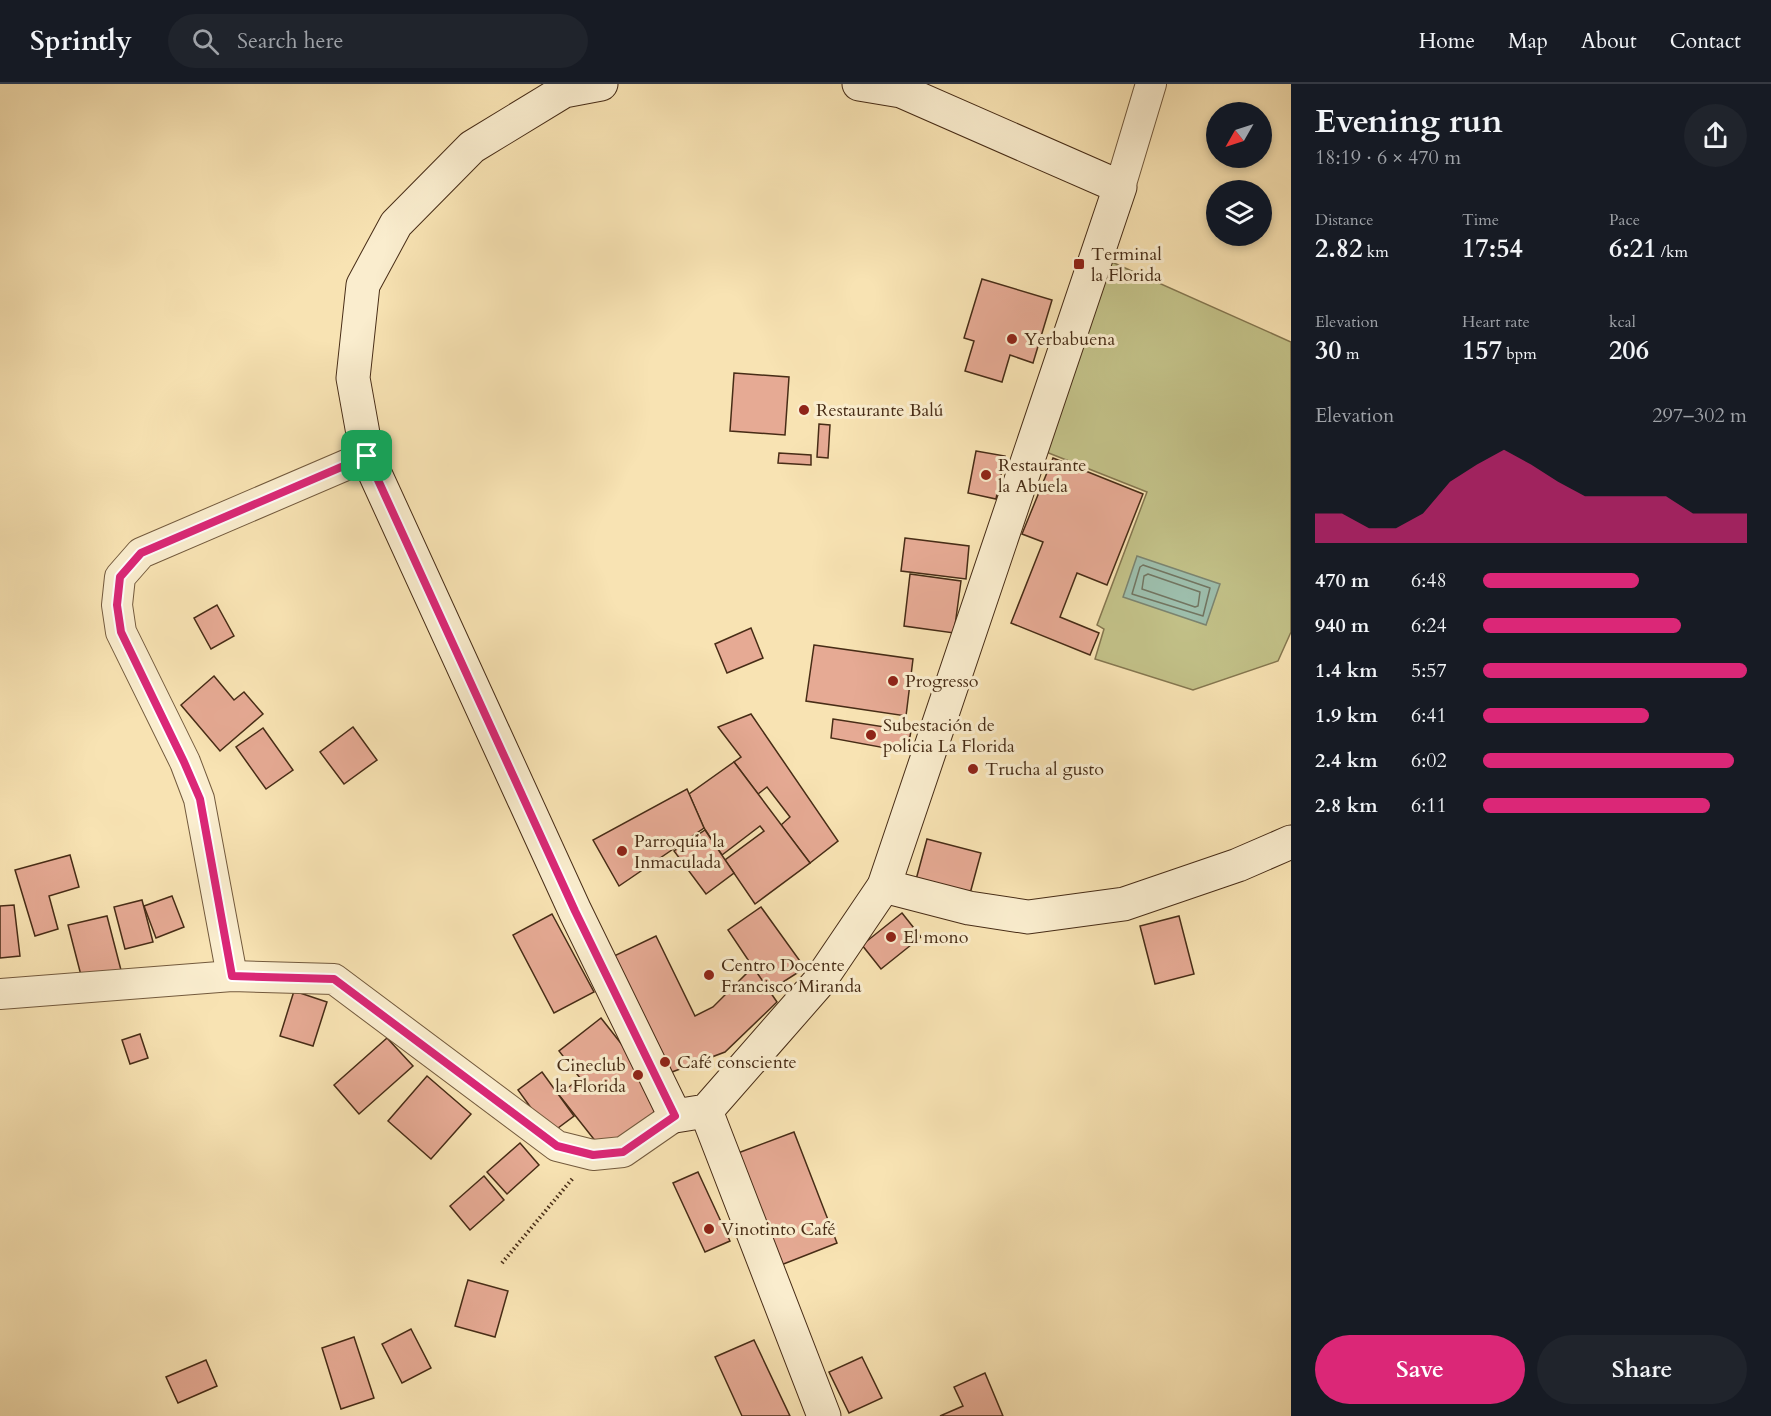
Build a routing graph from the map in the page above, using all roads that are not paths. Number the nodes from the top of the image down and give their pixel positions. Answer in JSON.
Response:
{"nodes":[{"id":1,"x":601,"y":84,"type":"edge"},
{"id":2,"x":859,"y":84,"type":"edge"},
{"id":3,"x":1151,"y":84,"type":"edge"},
{"id":4,"x":1120,"y":187,"type":"junction"},
{"id":5,"x":367,"y":456,"type":"junction"},
{"id":6,"x":1291,"y":842,"type":"edge"},
{"id":7,"x":884,"y":886,"type":"junction"},
{"id":8,"x":232,"y":976,"type":"junction"},
{"id":9,"x":0,"y":994,"type":"edge"},
{"id":10,"x":691,"y":1114,"type":"junction"},
{"id":11,"x":824,"y":1416,"type":"edge"}],
"edges":[{"from":1,"to":5,"type":"street"},
{"from":2,"to":4,"type":"street"},
{"from":3,"to":4,"type":"street"},
{"from":4,"to":7,"type":"street"},
{"from":5,"to":8,"type":"street"},
{"from":5,"to":10,"type":"street"},
{"from":6,"to":7,"type":"street"},
{"from":7,"to":10,"type":"street"},
{"from":8,"to":9,"type":"street"},
{"from":8,"to":10,"type":"street"},
{"from":10,"to":11,"type":"street"}]}
